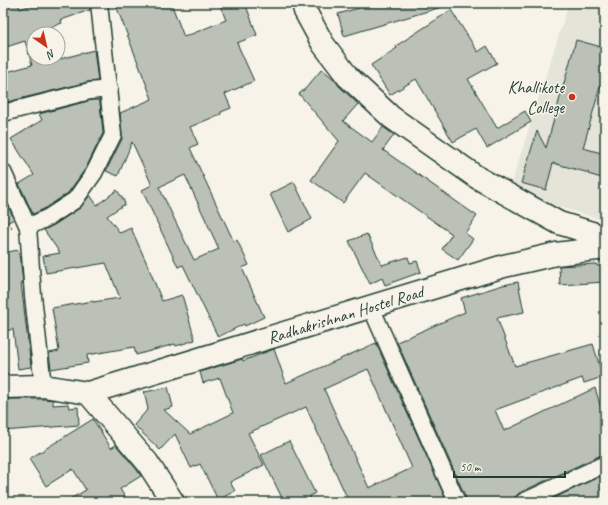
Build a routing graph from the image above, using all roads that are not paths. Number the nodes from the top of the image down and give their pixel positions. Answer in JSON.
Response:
{"nodes":[{"id":1,"x":99,"y":3,"type":"edge"},
{"id":2,"x":302,"y":3,"type":"edge"},
{"id":3,"x":109,"y":89,"type":"junction"},
{"id":4,"x":3,"y":113,"type":"edge"},
{"id":5,"x":3,"y":172,"type":"edge"},
{"id":6,"x":559,"y":223,"type":"junction"},
{"id":7,"x":28,"y":227,"type":"junction"},
{"id":8,"x":605,"y":237,"type":"edge"},
{"id":9,"x":605,"y":248,"type":"edge"},
{"id":10,"x":556,"y":254,"type":"junction"},
{"id":11,"x":371,"y":307,"type":"junction"},
{"id":12,"x":3,"y":387,"type":"edge"},
{"id":13,"x":52,"y":391,"type":"junction"},
{"id":14,"x":88,"y":393,"type":"junction"},
{"id":15,"x":3,"y":394,"type":"edge"},
{"id":16,"x":605,"y":464,"type":"edge"},
{"id":17,"x":173,"y":502,"type":"edge"},
{"id":18,"x":457,"y":502,"type":"edge"},
{"id":19,"x":523,"y":502,"type":"edge"}],
"edges":[{"from":1,"to":3,"type":"street"},
{"from":2,"to":6,"type":"main road"},
{"from":3,"to":4,"type":"street"},
{"from":3,"to":7,"type":"street"},
{"from":5,"to":7,"type":"street"},
{"from":6,"to":8,"type":"main road"},
{"from":6,"to":10,"type":"main road"},
{"from":7,"to":13,"type":"street"},
{"from":9,"to":10,"type":"main road","name":"Radhakrishnan Hostel Road"},
{"from":10,"to":11,"type":"main road","name":"Radhakrishnan Hostel Road"},
{"from":11,"to":14,"type":"main road","name":"Radhakrishnan Hostel Road"},
{"from":11,"to":18,"type":"street"},
{"from":12,"to":13,"type":"main road"},
{"from":13,"to":14,"type":"main road"},
{"from":13,"to":15,"type":"main road"},
{"from":14,"to":17,"type":"main road"},
{"from":16,"to":19,"type":"street"}]}
